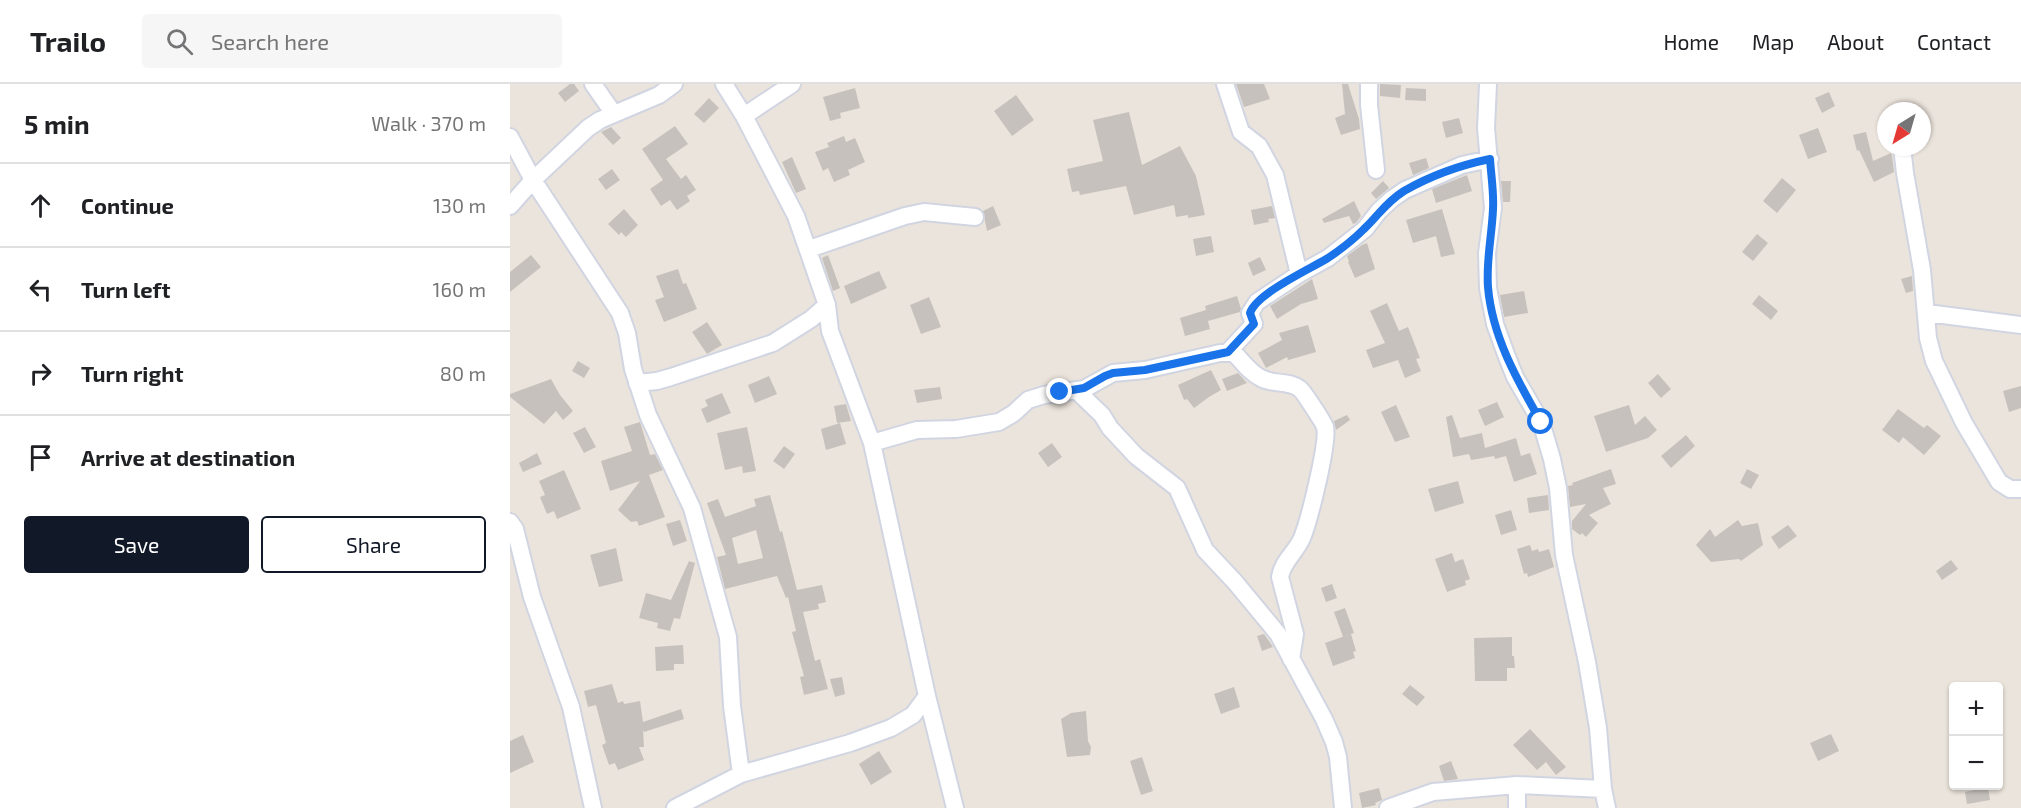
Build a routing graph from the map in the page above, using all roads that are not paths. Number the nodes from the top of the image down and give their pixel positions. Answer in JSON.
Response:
{"nodes":[{"id":1,"x":593,"y":84,"type":"edge"},
{"id":2,"x":674,"y":84,"type":"edge"},
{"id":3,"x":724,"y":84,"type":"edge"},
{"id":4,"x":792,"y":84,"type":"edge"},
{"id":5,"x":1225,"y":84,"type":"edge"},
{"id":6,"x":1369,"y":84,"type":"edge"},
{"id":7,"x":1488,"y":84,"type":"edge"},
{"id":8,"x":614,"y":114,"type":"junction"},
{"id":9,"x":744,"y":116,"type":"junction"},
{"id":10,"x":510,"y":137,"type":"edge"},
{"id":11,"x":1903,"y":156,"type":"edge"},
{"id":12,"x":1490,"y":159,"type":"junction"},
{"id":13,"x":1376,"y":170,"type":"dead end"},
{"id":14,"x":533,"y":180,"type":"junction"},
{"id":15,"x":510,"y":206,"type":"edge"},
{"id":16,"x":975,"y":217,"type":"dead end"},
{"id":17,"x":809,"y":249,"type":"junction"},
{"id":18,"x":1299,"y":274,"type":"junction"},
{"id":19,"x":827,"y":305,"type":"junction"},
{"id":20,"x":1927,"y":313,"type":"junction"},
{"id":21,"x":2021,"y":325,"type":"edge"},
{"id":22,"x":1228,"y":352,"type":"junction"},
{"id":23,"x":637,"y":383,"type":"junction"},
{"id":24,"x":1077,"y":391,"type":"junction"},
{"id":25,"x":872,"y":444,"type":"junction"},
{"id":26,"x":2021,"y":489,"type":"edge"},
{"id":27,"x":512,"y":528,"type":"edge"},
{"id":28,"x":1291,"y":659,"type":"junction"},
{"id":29,"x":927,"y":696,"type":"junction"},
{"id":30,"x":741,"y":774,"type":"junction"},
{"id":31,"x":1516,"y":785,"type":"junction"},
{"id":32,"x":1603,"y":789,"type":"junction"},
{"id":33,"x":593,"y":808,"type":"edge"},
{"id":34,"x":675,"y":808,"type":"edge"},
{"id":35,"x":955,"y":808,"type":"edge"},
{"id":36,"x":1343,"y":808,"type":"edge"},
{"id":37,"x":1388,"y":808,"type":"edge"},
{"id":38,"x":1518,"y":808,"type":"edge"},
{"id":39,"x":1607,"y":808,"type":"edge"}],
"edges":[{"from":1,"to":8,"type":"street"},
{"from":2,"to":8,"type":"street"},
{"from":3,"to":9,"type":"street"},
{"from":4,"to":9,"type":"street"},
{"from":5,"to":18,"type":"street"},
{"from":6,"to":13,"type":"street"},
{"from":7,"to":12,"type":"street"},
{"from":8,"to":14,"type":"street"},
{"from":9,"to":17,"type":"street"},
{"from":10,"to":14,"type":"street"},
{"from":11,"to":20,"type":"street"},
{"from":12,"to":18,"type":"street"},
{"from":12,"to":32,"type":"street"},
{"from":14,"to":15,"type":"street"},
{"from":14,"to":23,"type":"street"},
{"from":16,"to":17,"type":"street"},
{"from":17,"to":19,"type":"street"},
{"from":18,"to":22,"type":"street"},
{"from":19,"to":23,"type":"street"},
{"from":19,"to":25,"type":"street"},
{"from":20,"to":21,"type":"street"},
{"from":20,"to":26,"type":"street"},
{"from":22,"to":24,"type":"street"},
{"from":22,"to":28,"type":"street"},
{"from":23,"to":30,"type":"street"},
{"from":24,"to":25,"type":"street"},
{"from":24,"to":28,"type":"street"},
{"from":25,"to":29,"type":"street"},
{"from":27,"to":33,"type":"street"},
{"from":28,"to":36,"type":"street"},
{"from":29,"to":30,"type":"street"},
{"from":29,"to":35,"type":"street"},
{"from":30,"to":34,"type":"street"},
{"from":31,"to":32,"type":"street"},
{"from":31,"to":37,"type":"street"},
{"from":31,"to":38,"type":"street"},
{"from":32,"to":39,"type":"street"}]}
